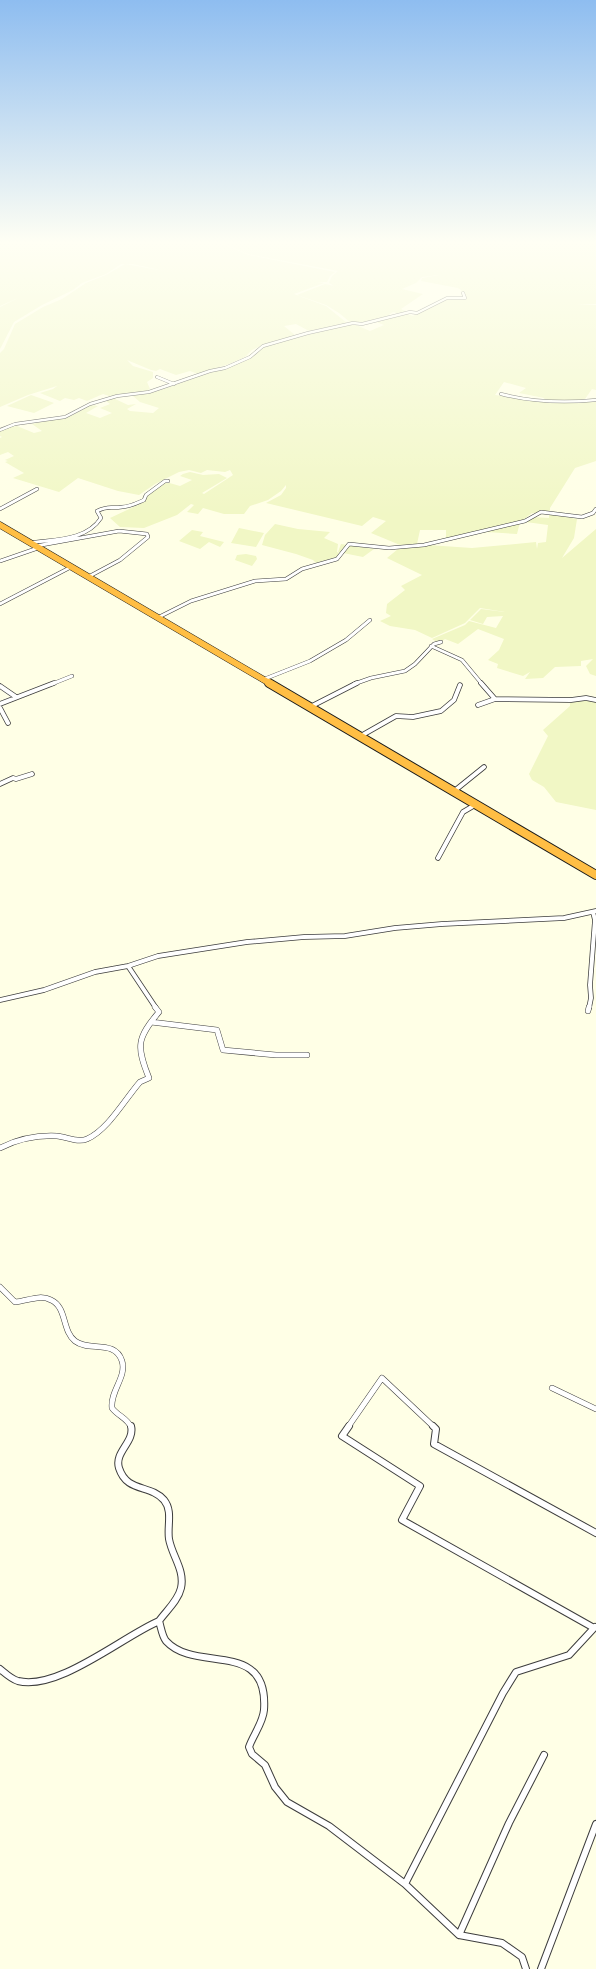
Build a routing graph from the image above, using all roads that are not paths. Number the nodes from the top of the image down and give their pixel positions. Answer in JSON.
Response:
{"nodes":[{"id":1,"x":313,"y":332,"type":"edge"},
{"id":2,"x":157,"y":377,"type":"dead end"},
{"id":3,"x":174,"y":384,"type":"junction"},
{"id":4,"x":501,"y":394,"type":"dead end"},
{"id":5,"x":596,"y":400,"type":"edge"},
{"id":6,"x":0,"y":430,"type":"edge"},
{"id":7,"x":168,"y":481,"type":"dead end"},
{"id":8,"x":37,"y":489,"type":"dead end"},
{"id":9,"x":0,"y":509,"type":"edge"},
{"id":10,"x":596,"y":509,"type":"edge"},
{"id":11,"x":0,"y":525,"type":"edge"},
{"id":12,"x":145,"y":528,"type":"dead end"},
{"id":13,"x":138,"y":531,"type":"junction"},
{"id":14,"x":35,"y":546,"type":"junction"},
{"id":15,"x":0,"y":560,"type":"edge"},
{"id":16,"x":71,"y":567,"type":"junction"},
{"id":17,"x":88,"y":577,"type":"junction"},
{"id":18,"x":0,"y":604,"type":"edge"},
{"id":19,"x":157,"y":618,"type":"junction"},
{"id":20,"x":370,"y":620,"type":"dead end"},
{"id":21,"x":441,"y":642,"type":"dead end"},
{"id":22,"x":431,"y":646,"type":"junction"},
{"id":23,"x":72,"y":676,"type":"dead end"},
{"id":24,"x":262,"y":680,"type":"junction"},
{"id":25,"x":460,"y":685,"type":"dead end"},
{"id":26,"x":0,"y":686,"type":"edge"},
{"id":27,"x":16,"y":697,"type":"junction"},
{"id":28,"x":495,"y":698,"type":"junction"},
{"id":29,"x":596,"y":700,"type":"edge"},
{"id":30,"x":0,"y":704,"type":"edge"},
{"id":31,"x":478,"y":705,"type":"dead end"},
{"id":32,"x":308,"y":707,"type":"junction"},
{"id":33,"x":0,"y":708,"type":"edge"},
{"id":34,"x":8,"y":723,"type":"dead end"},
{"id":35,"x":359,"y":737,"type":"junction"},
{"id":36,"x":484,"y":767,"type":"dead end"},
{"id":37,"x":32,"y":774,"type":"dead end"},
{"id":38,"x":0,"y":784,"type":"edge"},
{"id":39,"x":453,"y":792,"type":"junction"},
{"id":40,"x":475,"y":805,"type":"junction"},
{"id":41,"x":438,"y":858,"type":"dead end"},
{"id":42,"x":596,"y":876,"type":"edge"},
{"id":43,"x":594,"y":911,"type":"edge"},
{"id":44,"x":595,"y":950,"type":"edge"},
{"id":45,"x":128,"y":966,"type":"junction"},
{"id":46,"x":0,"y":1000,"type":"edge"},
{"id":47,"x":588,"y":1011,"type":"dead end"},
{"id":48,"x":151,"y":1022,"type":"junction"},
{"id":49,"x":307,"y":1055,"type":"dead end"},
{"id":50,"x":0,"y":1148,"type":"edge"},
{"id":51,"x":0,"y":1287,"type":"edge"},
{"id":52,"x":552,"y":1388,"type":"dead end"},
{"id":53,"x":596,"y":1409,"type":"edge"},
{"id":54,"x":596,"y":1533,"type":"edge"},
{"id":55,"x":159,"y":1621,"type":"junction"},
{"id":56,"x":595,"y":1627,"type":"edge"},
{"id":57,"x":0,"y":1669,"type":"edge"},
{"id":58,"x":544,"y":1755,"type":"dead end"},
{"id":59,"x":596,"y":1824,"type":"edge"},
{"id":60,"x":406,"y":1884,"type":"junction"},
{"id":61,"x":459,"y":1935,"type":"junction"},
{"id":62,"x":526,"y":1969,"type":"edge"},
{"id":63,"x":541,"y":1969,"type":"edge"}],
"edges":[{"from":1,"to":3,"type":"street"},
{"from":2,"to":3,"type":"street"},
{"from":3,"to":6,"type":"street"},
{"from":4,"to":5,"type":"street"},
{"from":7,"to":14,"type":"street"},
{"from":8,"to":9,"type":"street"},
{"from":10,"to":19,"type":"street"},
{"from":11,"to":14,"type":"highway"},
{"from":12,"to":13,"type":"street"},
{"from":13,"to":14,"type":"street"},
{"from":13,"to":17,"type":"street"},
{"from":14,"to":15,"type":"street"},
{"from":14,"to":16,"type":"highway"},
{"from":16,"to":17,"type":"highway"},
{"from":16,"to":18,"type":"street"},
{"from":17,"to":19,"type":"highway"},
{"from":19,"to":24,"type":"highway"},
{"from":20,"to":24,"type":"street"},
{"from":21,"to":22,"type":"street"},
{"from":22,"to":28,"type":"street"},
{"from":22,"to":32,"type":"street"},
{"from":23,"to":27,"type":"street"},
{"from":24,"to":32,"type":"highway"},
{"from":25,"to":35,"type":"street"},
{"from":26,"to":27,"type":"street"},
{"from":27,"to":30,"type":"street"},
{"from":28,"to":29,"type":"street"},
{"from":28,"to":31,"type":"street"},
{"from":32,"to":35,"type":"highway"},
{"from":33,"to":34,"type":"street"},
{"from":35,"to":39,"type":"highway"},
{"from":36,"to":39,"type":"street"},
{"from":37,"to":38,"type":"street"},
{"from":39,"to":40,"type":"highway"},
{"from":40,"to":41,"type":"street"},
{"from":40,"to":42,"type":"highway"},
{"from":43,"to":44,"type":"street"},
{"from":43,"to":45,"type":"street"},
{"from":44,"to":47,"type":"street"},
{"from":45,"to":46,"type":"street"},
{"from":45,"to":48,"type":"street"},
{"from":48,"to":49,"type":"street"},
{"from":48,"to":50,"type":"street"},
{"from":51,"to":55,"type":"street"},
{"from":52,"to":53,"type":"street"},
{"from":54,"to":56,"type":"street"},
{"from":55,"to":57,"type":"street"},
{"from":55,"to":60,"type":"street"},
{"from":56,"to":60,"type":"street"},
{"from":58,"to":61,"type":"street"},
{"from":59,"to":63,"type":"street"},
{"from":60,"to":61,"type":"street"},
{"from":61,"to":62,"type":"street"}]}
